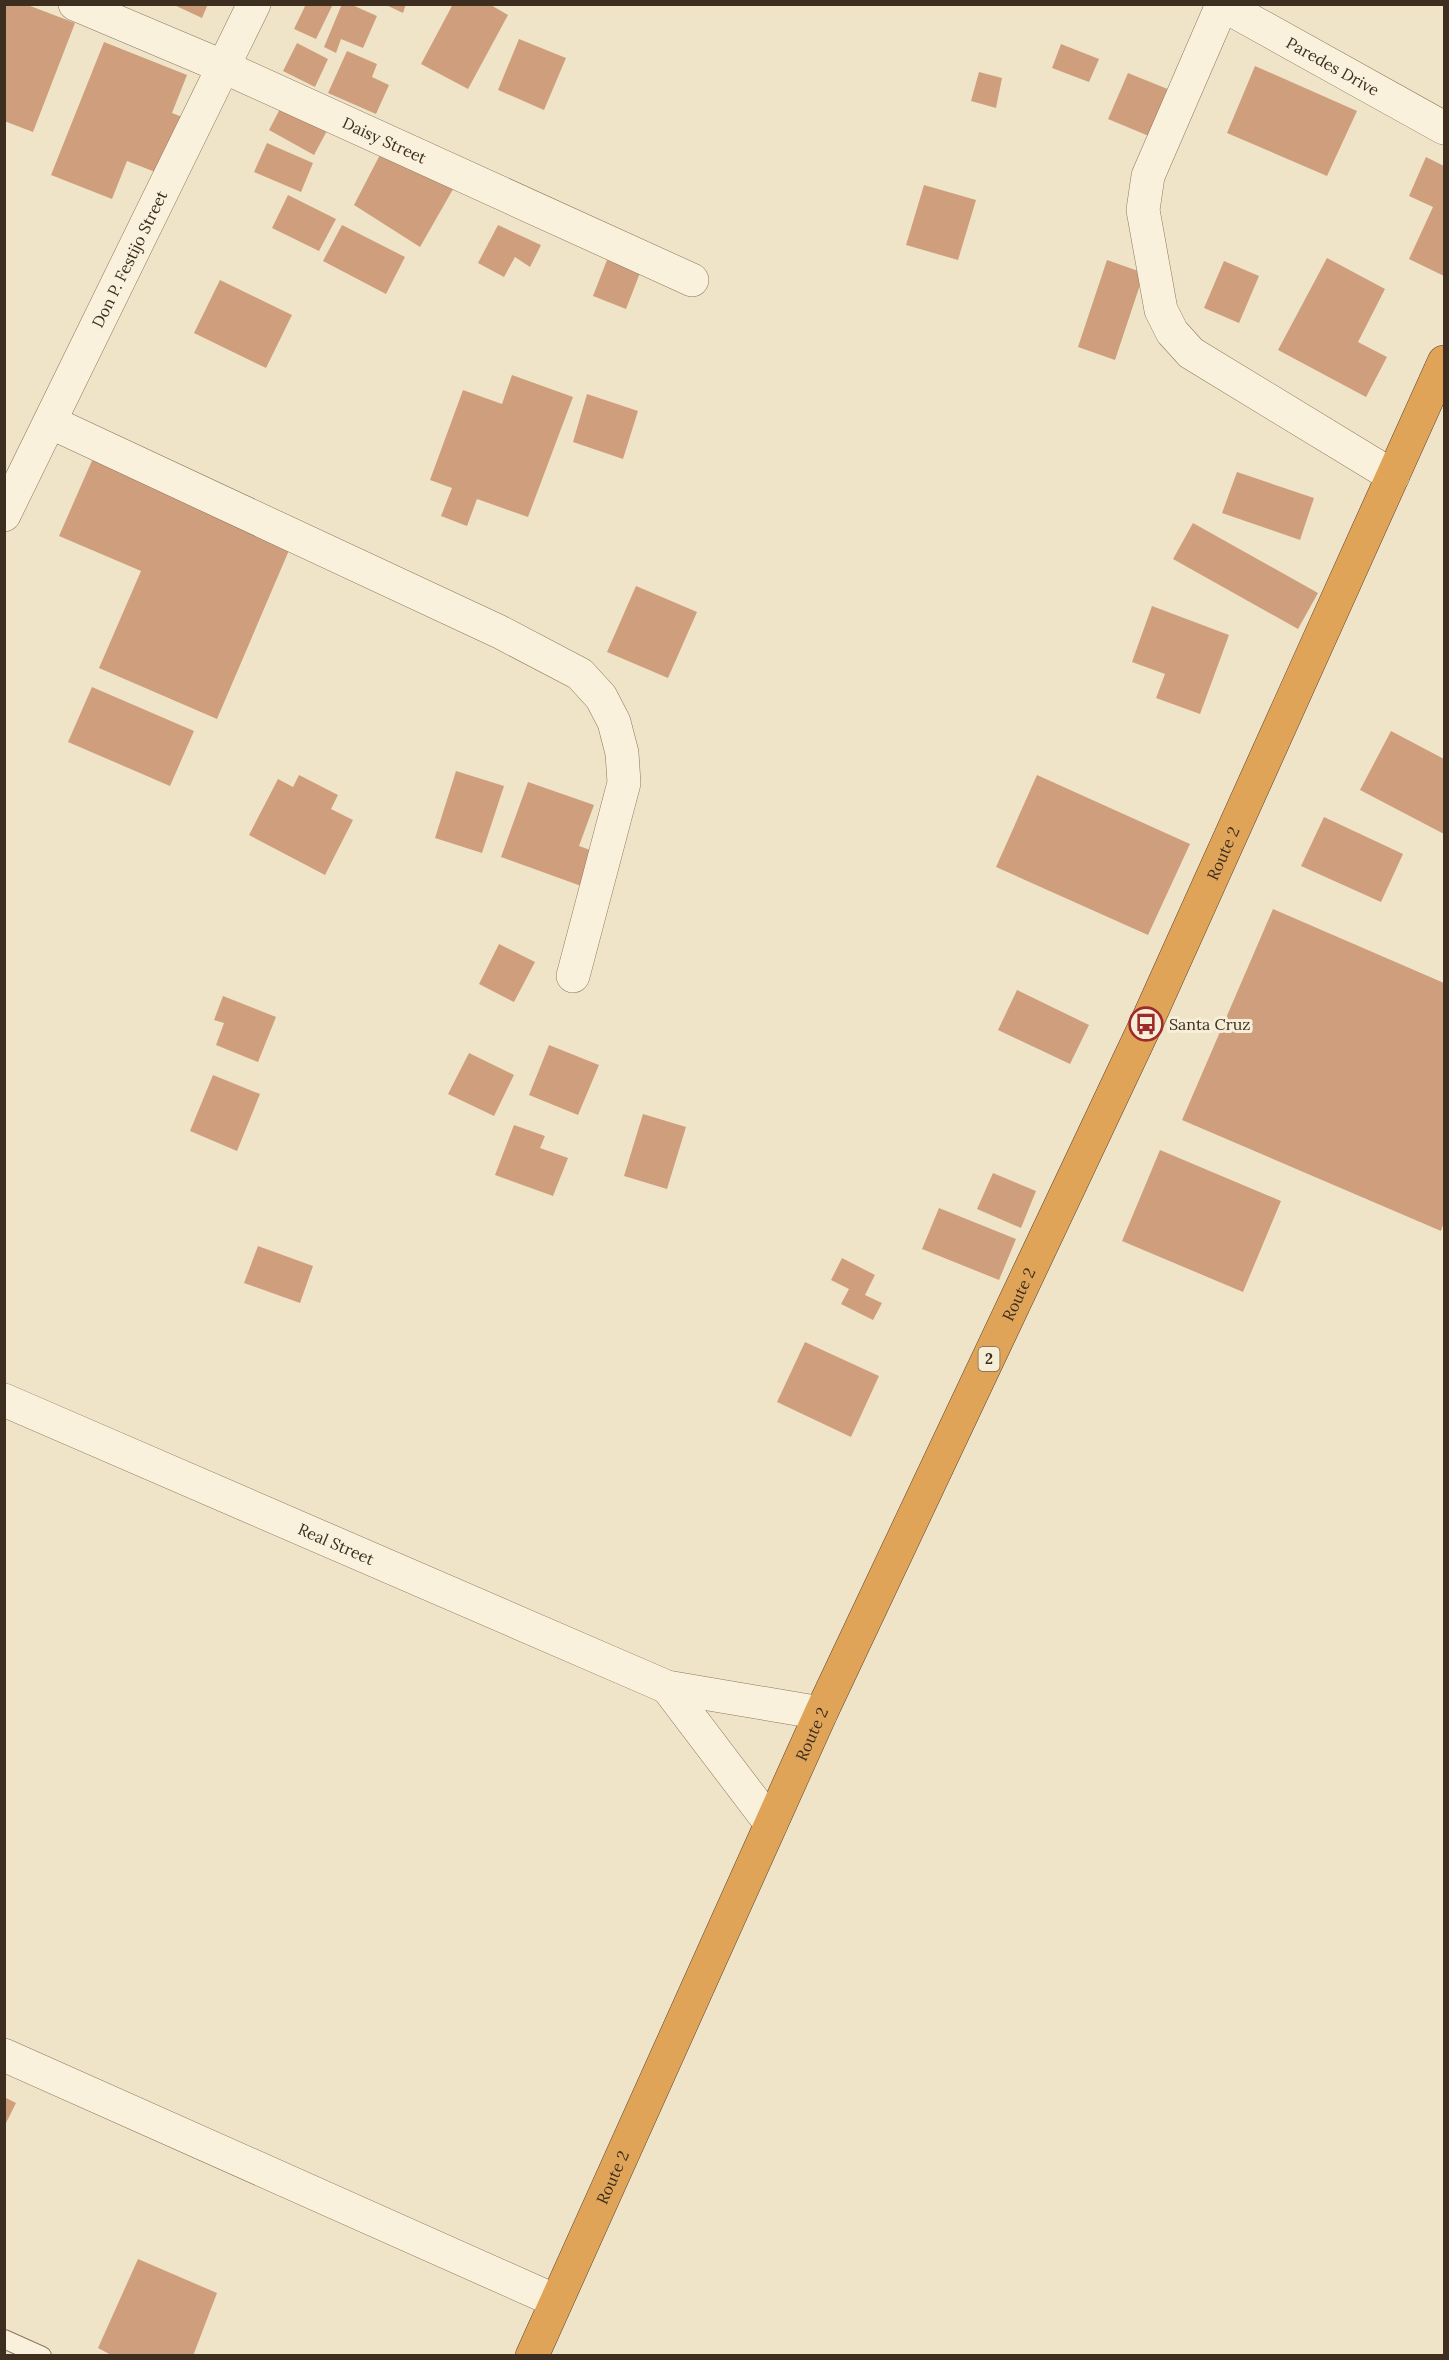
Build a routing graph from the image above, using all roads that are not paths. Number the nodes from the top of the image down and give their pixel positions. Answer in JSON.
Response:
{"nodes":[{"id":1,"x":75,"y":4,"type":"edge"},
{"id":2,"x":254,"y":4,"type":"edge"},
{"id":3,"x":1221,"y":5,"type":"edge"},
{"id":4,"x":224,"y":67,"type":"junction"},
{"id":5,"x":1444,"y":128,"type":"edge"},
{"id":6,"x":692,"y":280,"type":"dead end"},
{"id":7,"x":1444,"y":362,"type":"edge"},
{"id":8,"x":50,"y":422,"type":"junction"},
{"id":9,"x":1393,"y":476,"type":"junction"},
{"id":10,"x":6,"y":511,"type":"edge"},
{"id":11,"x":573,"y":976,"type":"dead end"},
{"id":12,"x":4,"y":1400,"type":"edge"},
{"id":13,"x":667,"y":1687,"type":"junction"},
{"id":14,"x":821,"y":1713,"type":"junction"},
{"id":15,"x":771,"y":1824,"type":"junction"},
{"id":16,"x":4,"y":2055,"type":"edge"},
{"id":17,"x":556,"y":2301,"type":"junction"},
{"id":18,"x":4,"y":2339,"type":"edge"},
{"id":19,"x":42,"y":2355,"type":"edge"},
{"id":20,"x":532,"y":2355,"type":"edge"}],
"edges":[{"from":1,"to":4,"type":"street","name":"Daisy Street"},
{"from":2,"to":4,"type":"street","name":"Don P. Festijo Street"},
{"from":3,"to":5,"type":"street","name":"Paredes Drive"},
{"from":3,"to":9,"type":"street"},
{"from":4,"to":6,"type":"street","name":"Daisy Street"},
{"from":4,"to":8,"type":"street","name":"Don P. Festijo Street"},
{"from":7,"to":9,"type":"highway","name":"Route 2","number":"2"},
{"from":8,"to":10,"type":"street","name":"Don P. Festijo Street"},
{"from":8,"to":11,"type":"street"},
{"from":9,"to":14,"type":"highway","name":"Route 2","number":"2"},
{"from":12,"to":13,"type":"street","name":"Real Street"},
{"from":13,"to":14,"type":"street","name":"Real Street"},
{"from":13,"to":15,"type":"street"},
{"from":14,"to":15,"type":"highway","name":"Route 2","number":"2"},
{"from":15,"to":17,"type":"highway","name":"Route 2","number":"2"},
{"from":16,"to":17,"type":"street"},
{"from":17,"to":20,"type":"highway","name":"Route 2","number":"2"},
{"from":18,"to":19,"type":"lane"}]}
